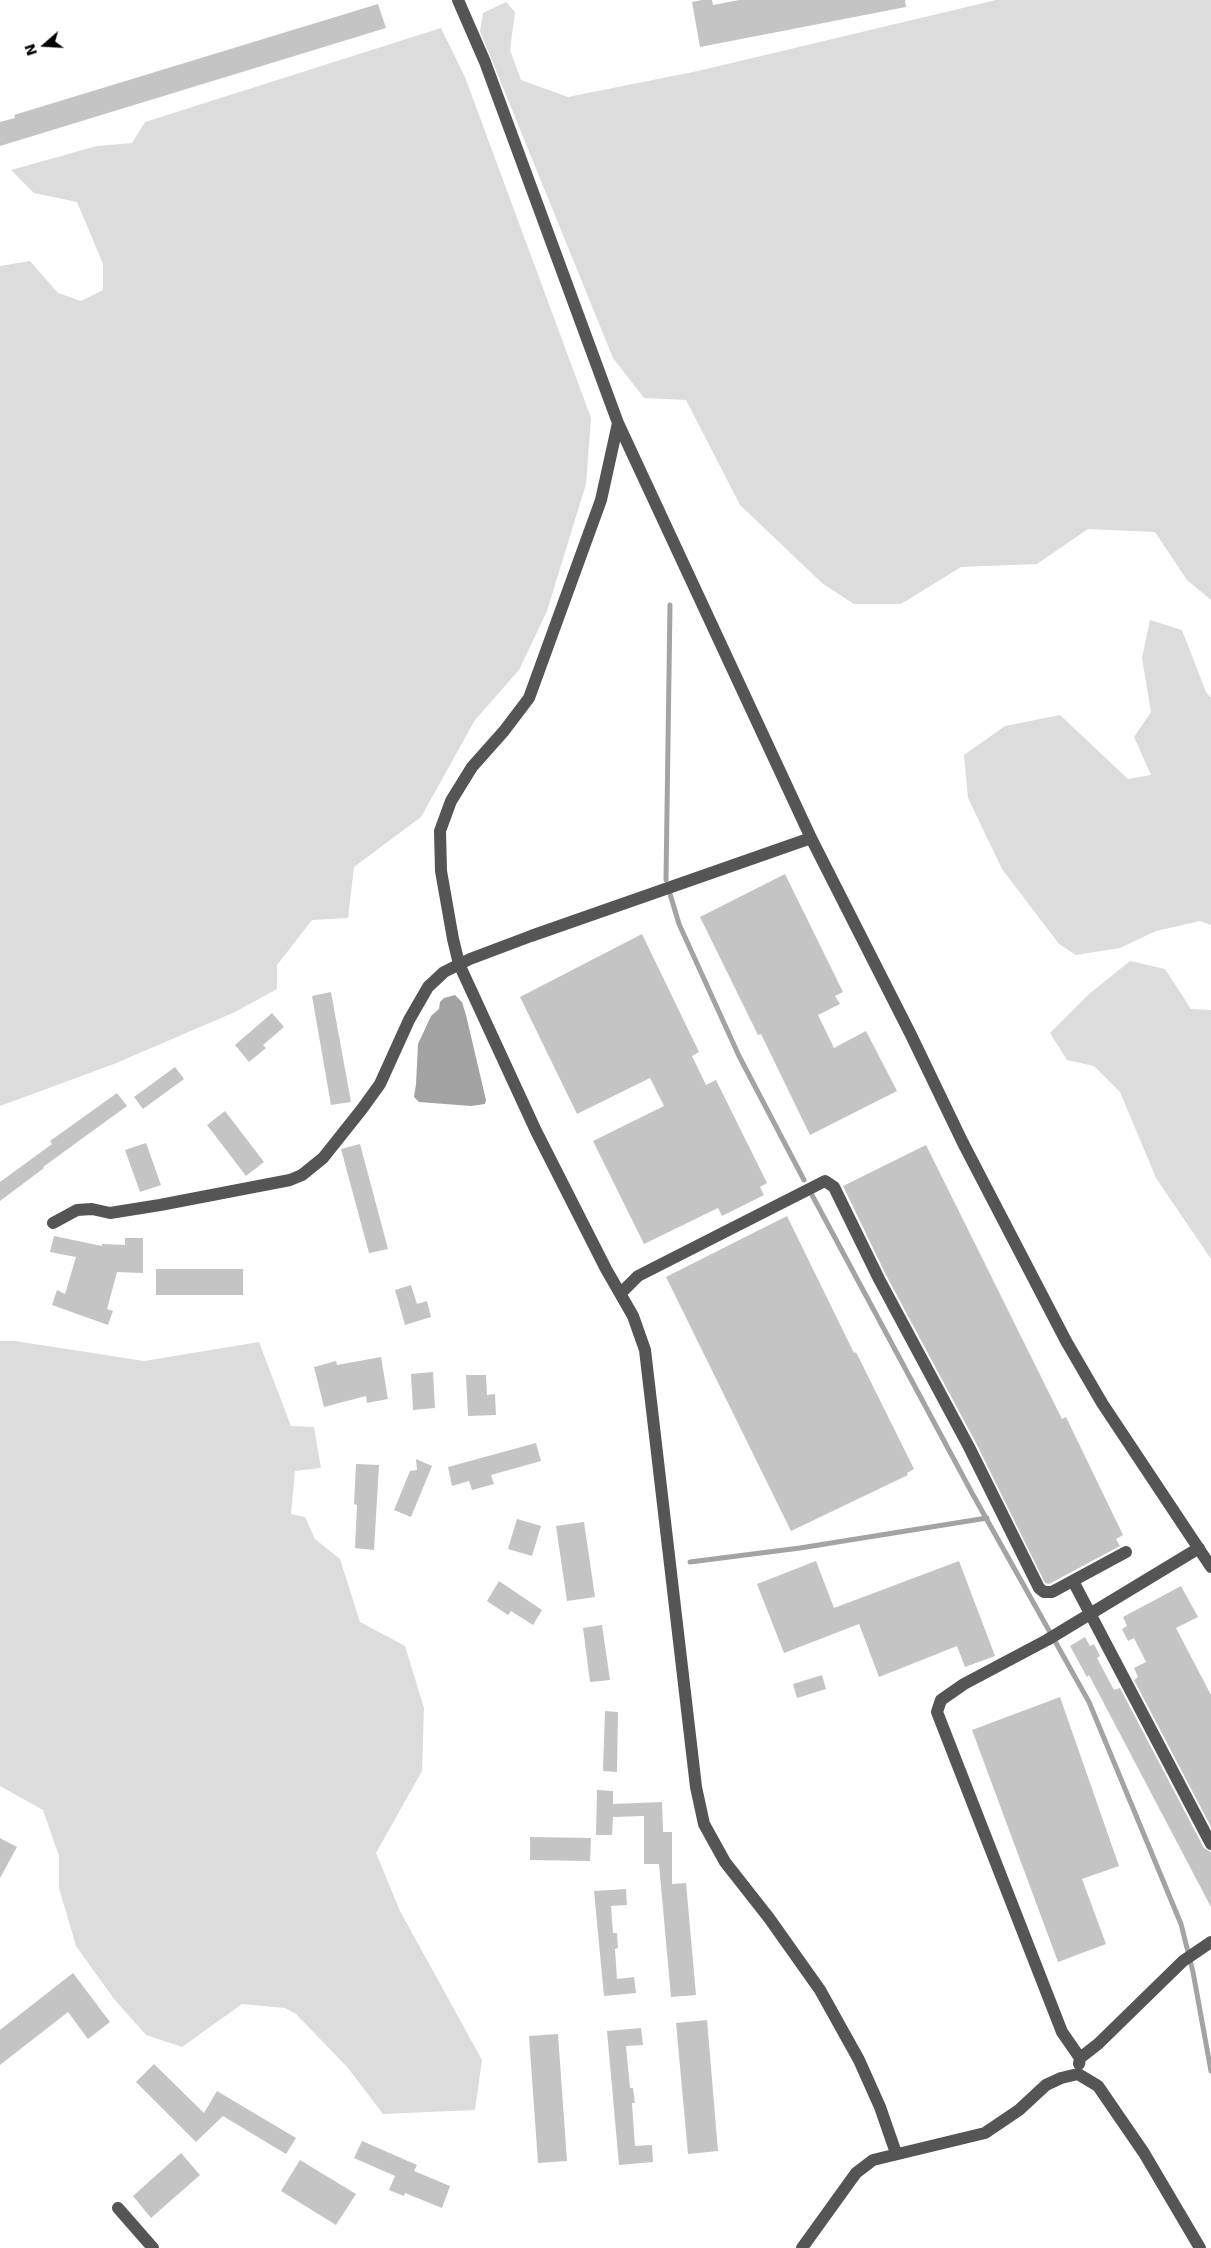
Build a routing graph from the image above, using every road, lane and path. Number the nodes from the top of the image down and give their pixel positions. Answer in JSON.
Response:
{"nodes":[{"id":1,"x":458,"y":0,"type":"edge"},
{"id":2,"x":618,"y":423,"type":"junction"},
{"id":3,"x":811,"y":838,"type":"junction"},
{"id":4,"x":460,"y":964,"type":"junction"},
{"id":5,"x":53,"y":1223,"type":"dead end"},
{"id":6,"x":621,"y":1294,"type":"junction"},
{"id":7,"x":1199,"y":1548,"type":"junction"},
{"id":8,"x":1126,"y":1552,"type":"dead end"},
{"id":9,"x":1211,"y":1567,"type":"edge"},
{"id":10,"x":1073,"y":1582,"type":"junction"},
{"id":11,"x":1092,"y":1613,"type":"junction"},
{"id":12,"x":1211,"y":1844,"type":"edge"},
{"id":13,"x":1211,"y":1942,"type":"edge"},
{"id":14,"x":1080,"y":2058,"type":"junction"},
{"id":15,"x":1078,"y":2074,"type":"junction"},
{"id":16,"x":896,"y":2153,"type":"junction"},
{"id":17,"x":118,"y":2208,"type":"dead end"},
{"id":18,"x":153,"y":2248,"type":"edge"},
{"id":19,"x":802,"y":2248,"type":"edge"},
{"id":20,"x":1200,"y":2248,"type":"edge"}],
"edges":[{"from":1,"to":2,"type":"street"},
{"from":2,"to":3,"type":"street"},
{"from":2,"to":4,"type":"street"},
{"from":3,"to":4,"type":"street"},
{"from":3,"to":7,"type":"street"},
{"from":4,"to":5,"type":"street"},
{"from":4,"to":6,"type":"street"},
{"from":6,"to":10,"type":"street"},
{"from":6,"to":16,"type":"street"},
{"from":7,"to":9,"type":"street"},
{"from":7,"to":11,"type":"street"},
{"from":8,"to":10,"type":"street"},
{"from":10,"to":11,"type":"street"},
{"from":11,"to":12,"type":"street"},
{"from":11,"to":14,"type":"street"},
{"from":13,"to":14,"type":"street"},
{"from":14,"to":15,"type":"street"},
{"from":15,"to":16,"type":"street"},
{"from":15,"to":20,"type":"street"},
{"from":16,"to":19,"type":"street"},
{"from":17,"to":18,"type":"street"}]}
